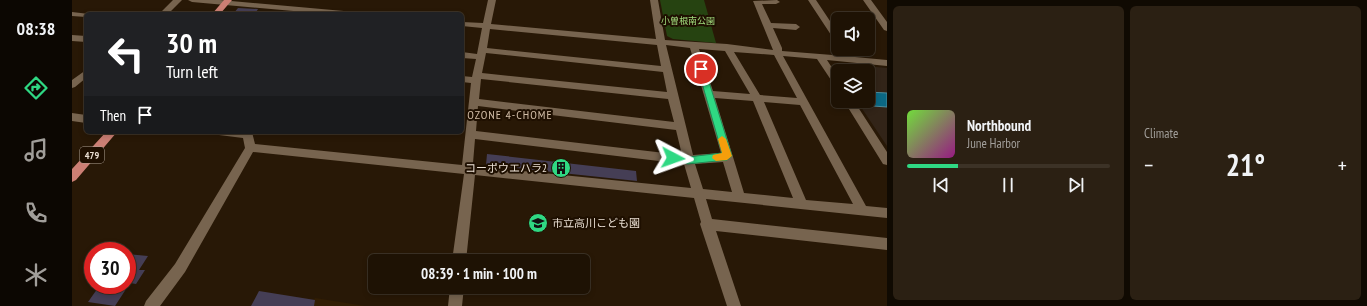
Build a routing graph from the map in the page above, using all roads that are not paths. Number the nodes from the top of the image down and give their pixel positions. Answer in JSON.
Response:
{"nodes":[{"id":1,"x":178,"y":0,"type":"edge"},
{"id":2,"x":192,"y":0,"type":"edge"},
{"id":3,"x":237,"y":0,"type":"edge"},
{"id":4,"x":492,"y":0,"type":"edge"},
{"id":5,"x":654,"y":0,"type":"edge"},
{"id":6,"x":812,"y":0,"type":"edge"},
{"id":7,"x":867,"y":0,"type":"edge"},
{"id":8,"x":225,"y":1,"type":"edge"},
{"id":9,"x":776,"y":2,"type":"dead end"},
{"id":10,"x":165,"y":12,"type":"edge"},
{"id":11,"x":217,"y":12,"type":"edge"},
{"id":12,"x":317,"y":12,"type":"edge"},
{"id":13,"x":72,"y":14,"type":"edge"},
{"id":14,"x":84,"y":15,"type":"edge"},
{"id":15,"x":464,"y":24,"type":"edge"},
{"id":16,"x":768,"y":25,"type":"junction"},
{"id":17,"x":487,"y":26,"type":"junction"},
{"id":18,"x":796,"y":27,"type":"dead end"},
{"id":19,"x":831,"y":28,"type":"edge"},
{"id":20,"x":887,"y":28,"type":"edge"},
{"id":21,"x":72,"y":38,"type":"edge"},
{"id":22,"x":84,"y":39,"type":"edge"},
{"id":23,"x":661,"y":42,"type":"junction"},
{"id":24,"x":694,"y":45,"type":"junction"},
{"id":25,"x":727,"y":48,"type":"junction"},
{"id":26,"x":481,"y":53,"type":"junction"},
{"id":27,"x":777,"y":53,"type":"junction"},
{"id":28,"x":464,"y":55,"type":"edge"},
{"id":29,"x":849,"y":56,"type":"edge"},
{"id":30,"x":821,"y":58,"type":"junction"},
{"id":31,"x":852,"y":60,"type":"junction"},
{"id":32,"x":887,"y":63,"type":"edge"},
{"id":33,"x":666,"y":68,"type":"junction"},
{"id":34,"x":831,"y":73,"type":"edge"},
{"id":35,"x":84,"y":75,"type":"edge"},
{"id":36,"x":477,"y":78,"type":"junction"},
{"id":37,"x":464,"y":79,"type":"edge"},
{"id":38,"x":72,"y":85,"type":"edge"},
{"id":39,"x":708,"y":94,"type":"junction"},
{"id":40,"x":673,"y":96,"type":"junction"},
{"id":41,"x":757,"y":98,"type":"junction"},
{"id":42,"x":475,"y":102,"type":"junction"},
{"id":43,"x":803,"y":102,"type":"junction"},
{"id":44,"x":853,"y":108,"type":"edge"},
{"id":45,"x":72,"y":117,"type":"edge"},
{"id":46,"x":84,"y":119,"type":"edge"},
{"id":47,"x":680,"y":127,"type":"junction"},
{"id":48,"x":110,"y":134,"type":"edge"},
{"id":49,"x":248,"y":134,"type":"edge"},
{"id":50,"x":470,"y":134,"type":"junction"},
{"id":51,"x":250,"y":148,"type":"junction"},
{"id":52,"x":727,"y":156,"type":"junction"},
{"id":53,"x":688,"y":160,"type":"junction"},
{"id":54,"x":887,"y":161,"type":"edge"},
{"id":55,"x":470,"y":170,"type":"junction"},
{"id":56,"x":72,"y":178,"type":"edge"},
{"id":57,"x":699,"y":195,"type":"junction"},
{"id":58,"x":740,"y":199,"type":"junction"},
{"id":59,"x":802,"y":205,"type":"junction"},
{"id":60,"x":863,"y":211,"type":"junction"},
{"id":61,"x":887,"y":213,"type":"edge"},
{"id":62,"x":706,"y":224,"type":"junction"},
{"id":63,"x":887,"y":244,"type":"edge"},
{"id":64,"x":461,"y":254,"type":"edge"},
{"id":65,"x":456,"y":294,"type":"edge"},
{"id":66,"x":151,"y":306,"type":"edge"},
{"id":67,"x":454,"y":306,"type":"edge"},
{"id":68,"x":734,"y":306,"type":"edge"}],
"edges":[{"from":1,"to":10,"type":"street"},
{"from":2,"to":8,"type":"street"},
{"from":3,"to":8,"type":"street"},
{"from":4,"to":17,"type":"street"},
{"from":5,"to":23,"type":"street"},
{"from":6,"to":19,"type":"street"},
{"from":7,"to":20,"type":"street"},
{"from":8,"to":11,"type":"highway"},
{"from":8,"to":12,"type":"street"},
{"from":9,"to":16,"type":"street"},
{"from":13,"to":14,"type":"street"},
{"from":15,"to":17,"type":"street"},
{"from":16,"to":18,"type":"street"},
{"from":16,"to":27,"type":"street"},
{"from":17,"to":23,"type":"street"},
{"from":17,"to":26,"type":"street"},
{"from":21,"to":22,"type":"street"},
{"from":23,"to":24,"type":"street"},
{"from":23,"to":33,"type":"street"},
{"from":24,"to":25,"type":"street"},
{"from":24,"to":39,"type":"street"},
{"from":25,"to":27,"type":"street"},
{"from":25,"to":41,"type":"street"},
{"from":26,"to":28,"type":"street"},
{"from":26,"to":33,"type":"street"},
{"from":26,"to":36,"type":"street"},
{"from":27,"to":30,"type":"street"},
{"from":27,"to":43,"type":"street"},
{"from":29,"to":31,"type":"street"},
{"from":30,"to":31,"type":"street"},
{"from":30,"to":34,"type":"street"},
{"from":31,"to":32,"type":"street"},
{"from":33,"to":40,"type":"street"},
{"from":35,"to":38,"type":"street"},
{"from":36,"to":37,"type":"street"},
{"from":36,"to":40,"type":"street"},
{"from":36,"to":42,"type":"street"},
{"from":39,"to":41,"type":"street"},
{"from":39,"to":52,"type":"street"},
{"from":40,"to":47,"type":"street"},
{"from":41,"to":43,"type":"street"},
{"from":41,"to":59,"type":"street"},
{"from":42,"to":47,"type":"street"},
{"from":42,"to":50,"type":"street"},
{"from":43,"to":60,"type":"street"},
{"from":44,"to":54,"type":"street"},
{"from":45,"to":46,"type":"street"},
{"from":47,"to":53,"type":"street"},
{"from":48,"to":56,"type":"highway","number":"479"},
{"from":49,"to":51,"type":"street"},
{"from":50,"to":53,"type":"street"},
{"from":50,"to":55,"type":"street"},
{"from":51,"to":55,"type":"street"},
{"from":51,"to":66,"type":"street"},
{"from":52,"to":53,"type":"street"},
{"from":52,"to":58,"type":"street"},
{"from":53,"to":57,"type":"street"},
{"from":55,"to":57,"type":"street"},
{"from":55,"to":64,"type":"street"},
{"from":57,"to":58,"type":"street"},
{"from":57,"to":62,"type":"street"},
{"from":58,"to":59,"type":"street"},
{"from":59,"to":60,"type":"street"},
{"from":60,"to":61,"type":"street"},
{"from":62,"to":63,"type":"street"},
{"from":62,"to":68,"type":"street"},
{"from":65,"to":67,"type":"street"}]}
